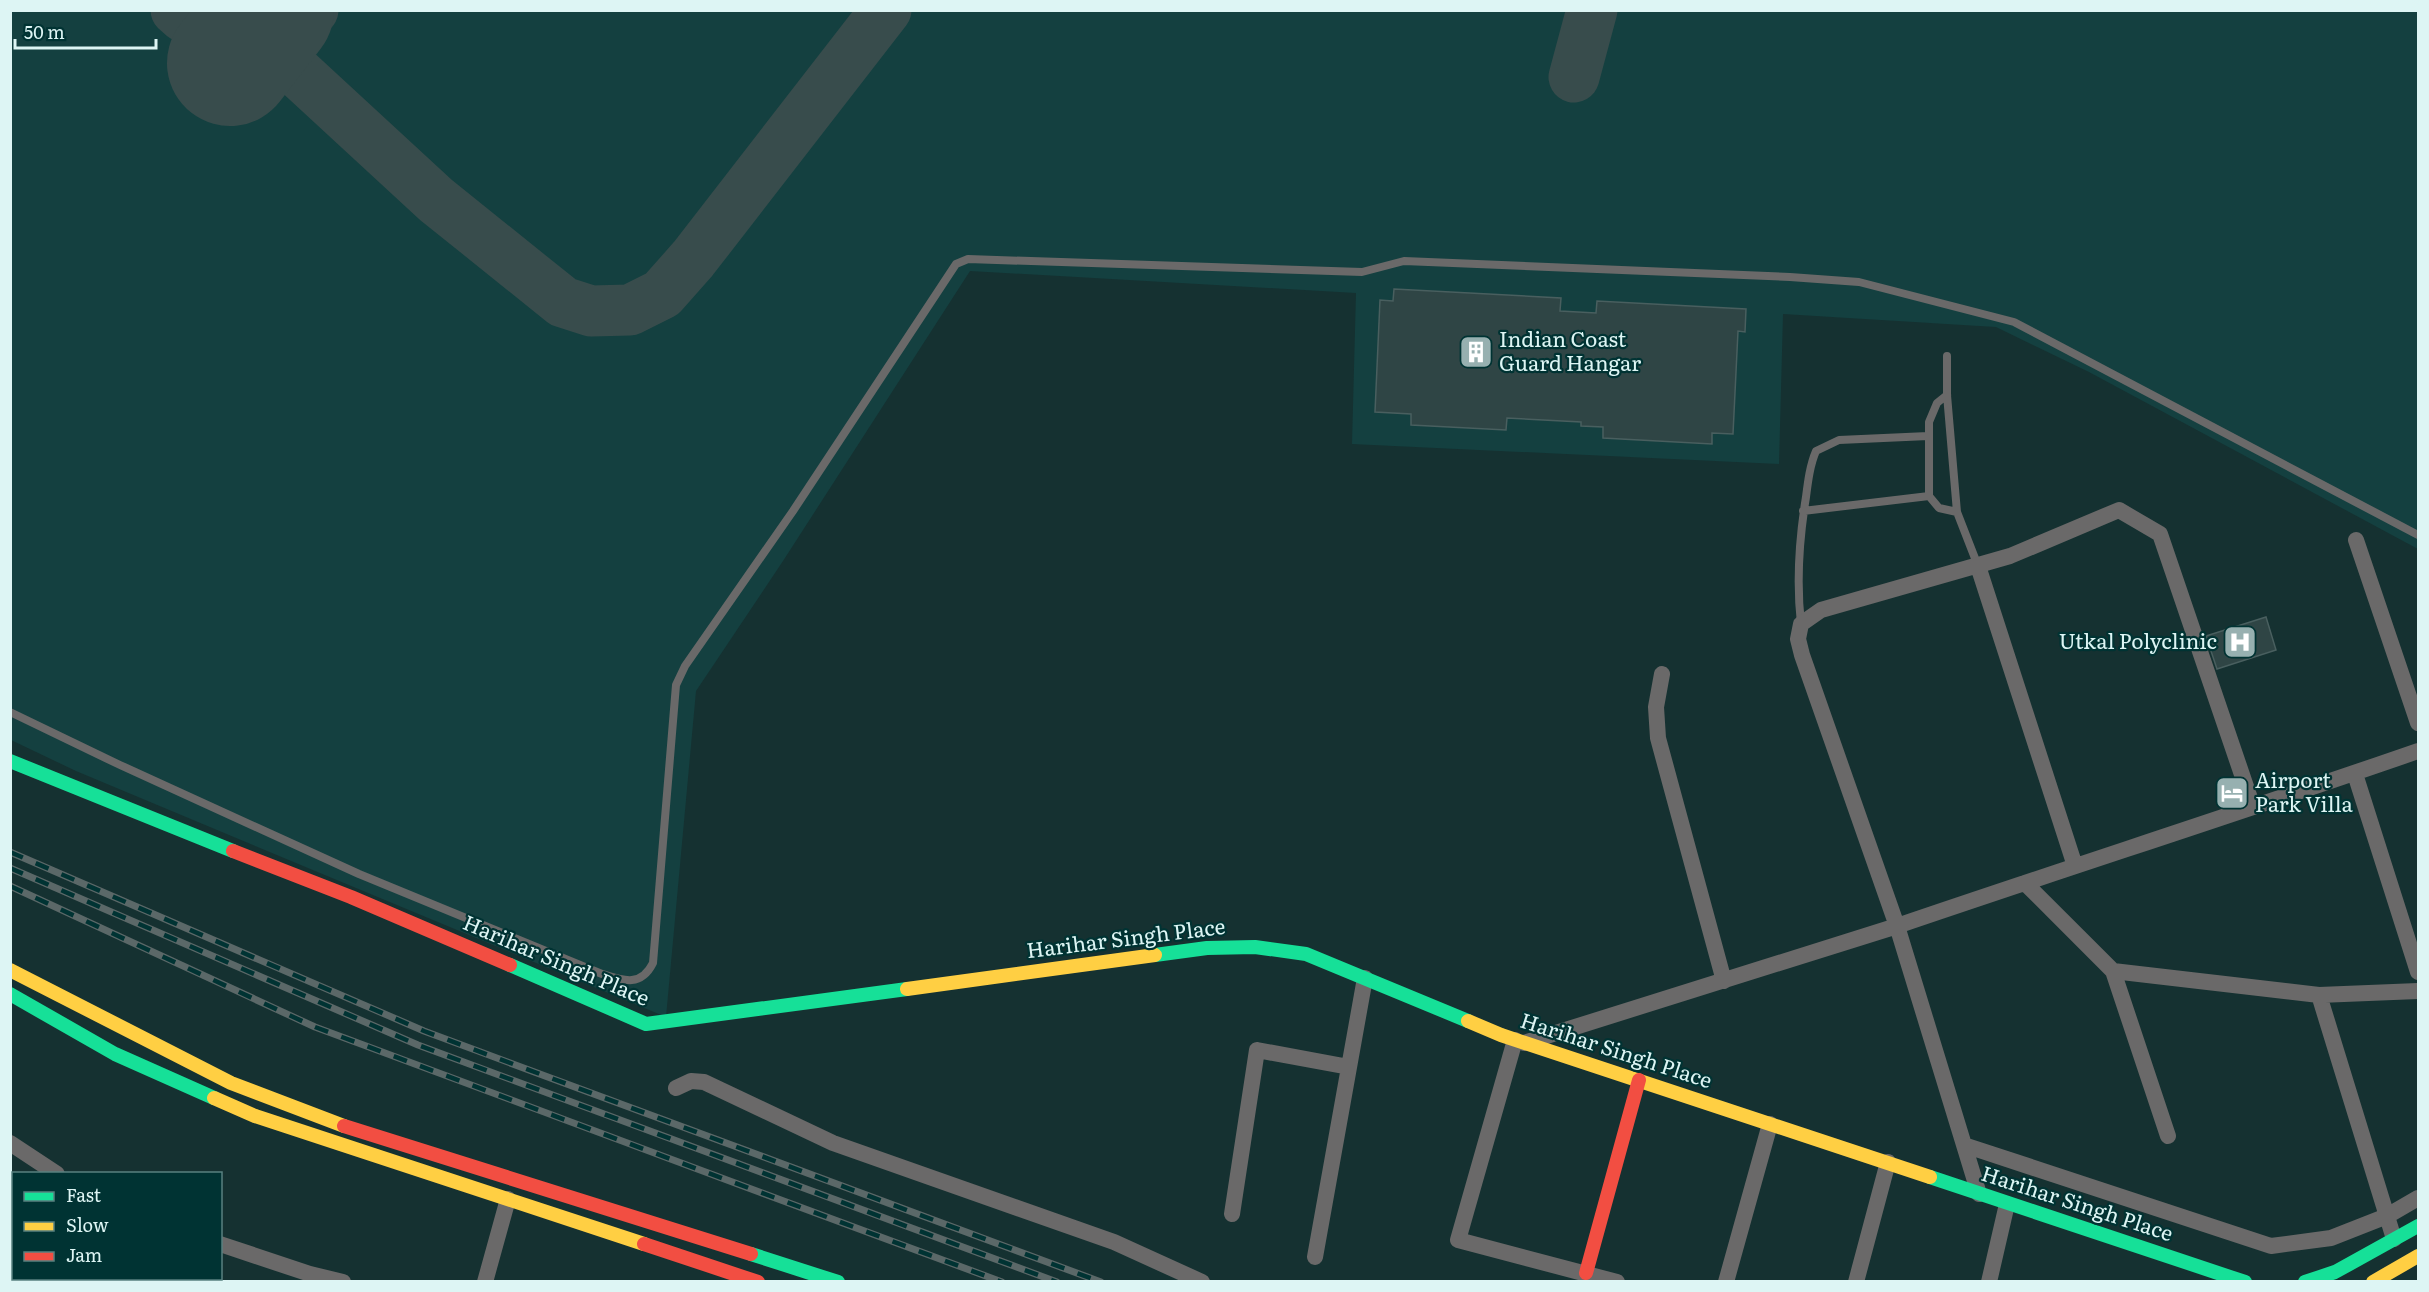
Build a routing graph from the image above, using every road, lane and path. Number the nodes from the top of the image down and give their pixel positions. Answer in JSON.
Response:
{"nodes":[{"id":1,"x":1947,"y":356,"type":"dead end"},
{"id":2,"x":1947,"y":395,"type":"junction"},
{"id":3,"x":1928,"y":436,"type":"junction"},
{"id":4,"x":1929,"y":496,"type":"junction"},
{"id":5,"x":1803,"y":511,"type":"junction"},
{"id":6,"x":1957,"y":512,"type":"junction"},
{"id":7,"x":2418,"y":535,"type":"edge"},
{"id":8,"x":2356,"y":540,"type":"dead end"},
{"id":9,"x":1978,"y":566,"type":"junction"},
{"id":10,"x":1801,"y":624,"type":"junction"},
{"id":11,"x":1662,"y":674,"type":"dead end"},
{"id":12,"x":10,"y":712,"type":"edge"},
{"id":13,"x":2418,"y":723,"type":"edge"},
{"id":14,"x":2418,"y":751,"type":"edge"},
{"id":15,"x":10,"y":761,"type":"edge"},
{"id":16,"x":2355,"y":774,"type":"junction"},
{"id":17,"x":2253,"y":807,"type":"junction"},
{"id":18,"x":2075,"y":866,"type":"junction"},
{"id":19,"x":2025,"y":883,"type":"junction"},
{"id":20,"x":1897,"y":926,"type":"junction"},
{"id":21,"x":10,"y":970,"type":"edge"},
{"id":22,"x":2113,"y":971,"type":"junction"},
{"id":23,"x":2418,"y":972,"type":"edge"},
{"id":24,"x":1365,"y":978,"type":"junction"},
{"id":25,"x":1724,"y":981,"type":"junction"},
{"id":26,"x":2418,"y":991,"type":"edge"},
{"id":27,"x":10,"y":994,"type":"edge"},
{"id":28,"x":2319,"y":995,"type":"junction"},
{"id":29,"x":1520,"y":1041,"type":"junction"},
{"id":30,"x":1349,"y":1067,"type":"junction"},
{"id":31,"x":1639,"y":1080,"type":"junction"},
{"id":32,"x":676,"y":1088,"type":"dead end"},
{"id":33,"x":1770,"y":1124,"type":"junction"},
{"id":34,"x":2168,"y":1136,"type":"dead end"},
{"id":35,"x":10,"y":1143,"type":"edge"},
{"id":36,"x":1964,"y":1145,"type":"junction"},
{"id":37,"x":1888,"y":1162,"type":"junction"},
{"id":38,"x":33,"y":1166,"type":"edge"},
{"id":39,"x":54,"y":1172,"type":"edge"},
{"id":40,"x":1979,"y":1194,"type":"junction"},
{"id":41,"x":2418,"y":1198,"type":"edge"},
{"id":42,"x":508,"y":1199,"type":"junction"},
{"id":43,"x":2007,"y":1204,"type":"junction"},
{"id":44,"x":1232,"y":1214,"type":"dead end"},
{"id":45,"x":2387,"y":1216,"type":"junction"},
{"id":46,"x":2418,"y":1226,"type":"edge"},
{"id":47,"x":2394,"y":1239,"type":"junction"},
{"id":48,"x":222,"y":1245,"type":"edge"},
{"id":49,"x":2418,"y":1256,"type":"edge"},
{"id":50,"x":1315,"y":1257,"type":"dead end"},
{"id":51,"x":1586,"y":1273,"type":"junction"},
{"id":52,"x":2201,"y":1274,"type":"edge"},
{"id":53,"x":343,"y":1281,"type":"edge"},
{"id":54,"x":485,"y":1281,"type":"edge"},
{"id":55,"x":758,"y":1281,"type":"edge"},
{"id":56,"x":838,"y":1281,"type":"edge"},
{"id":57,"x":1202,"y":1281,"type":"edge"},
{"id":58,"x":1617,"y":1281,"type":"edge"},
{"id":59,"x":1726,"y":1281,"type":"edge"},
{"id":60,"x":1856,"y":1281,"type":"edge"},
{"id":61,"x":1989,"y":1281,"type":"edge"},
{"id":62,"x":2245,"y":1281,"type":"edge"},
{"id":63,"x":2305,"y":1281,"type":"edge"},
{"id":64,"x":2373,"y":1281,"type":"edge"}],
"edges":[{"from":1,"to":2,"type":"lane"},
{"from":2,"to":3,"type":"lane"},
{"from":2,"to":6,"type":"lane"},
{"from":3,"to":4,"type":"lane"},
{"from":3,"to":5,"type":"lane"},
{"from":4,"to":5,"type":"lane"},
{"from":4,"to":6,"type":"lane"},
{"from":5,"to":10,"type":"lane"},
{"from":6,"to":9,"type":"lane"},
{"from":7,"to":12,"type":"lane"},
{"from":8,"to":13,"type":"street"},
{"from":9,"to":10,"type":"street"},
{"from":9,"to":17,"type":"street"},
{"from":9,"to":18,"type":"street"},
{"from":10,"to":20,"type":"street"},
{"from":11,"to":25,"type":"street"},
{"from":14,"to":16,"type":"street"},
{"from":15,"to":24,"type":"street","name":"Harihar Singh Place"},
{"from":16,"to":17,"type":"street"},
{"from":16,"to":23,"type":"street"},
{"from":17,"to":18,"type":"street"},
{"from":18,"to":19,"type":"street"},
{"from":19,"to":20,"type":"street"},
{"from":19,"to":22,"type":"street"},
{"from":20,"to":25,"type":"street"},
{"from":20,"to":36,"type":"street"},
{"from":21,"to":56,"type":"street"},
{"from":22,"to":28,"type":"street"},
{"from":22,"to":34,"type":"street"},
{"from":24,"to":29,"type":"street","name":"Harihar Singh Place"},
{"from":24,"to":30,"type":"street"},
{"from":25,"to":29,"type":"street"},
{"from":26,"to":28,"type":"street"},
{"from":27,"to":42,"type":"street"},
{"from":28,"to":45,"type":"street"},
{"from":29,"to":31,"type":"street","name":"Harihar Singh Place"},
{"from":29,"to":51,"type":"street"},
{"from":30,"to":44,"type":"street"},
{"from":30,"to":50,"type":"street"},
{"from":31,"to":33,"type":"street","name":"Harihar Singh Place"},
{"from":31,"to":51,"type":"street"},
{"from":32,"to":57,"type":"street"},
{"from":33,"to":37,"type":"street","name":"Harihar Singh Place"},
{"from":33,"to":59,"type":"street"},
{"from":35,"to":38,"type":"street"},
{"from":36,"to":40,"type":"street"},
{"from":36,"to":45,"type":"street"},
{"from":37,"to":40,"type":"street","name":"Harihar Singh Place"},
{"from":37,"to":60,"type":"street"},
{"from":38,"to":39,"type":"street"},
{"from":40,"to":43,"type":"street","name":"Harihar Singh Place"},
{"from":41,"to":45,"type":"street"},
{"from":42,"to":54,"type":"street"},
{"from":42,"to":55,"type":"street"},
{"from":43,"to":52,"type":"street","name":"Harihar Singh Place"},
{"from":43,"to":61,"type":"street"},
{"from":45,"to":47,"type":"street"},
{"from":46,"to":47,"type":"street"},
{"from":47,"to":63,"type":"street"},
{"from":48,"to":53,"type":"street"},
{"from":49,"to":64,"type":"street"},
{"from":51,"to":58,"type":"street"},
{"from":52,"to":62,"type":"street","name":"Harihar Singh Place"}]}
